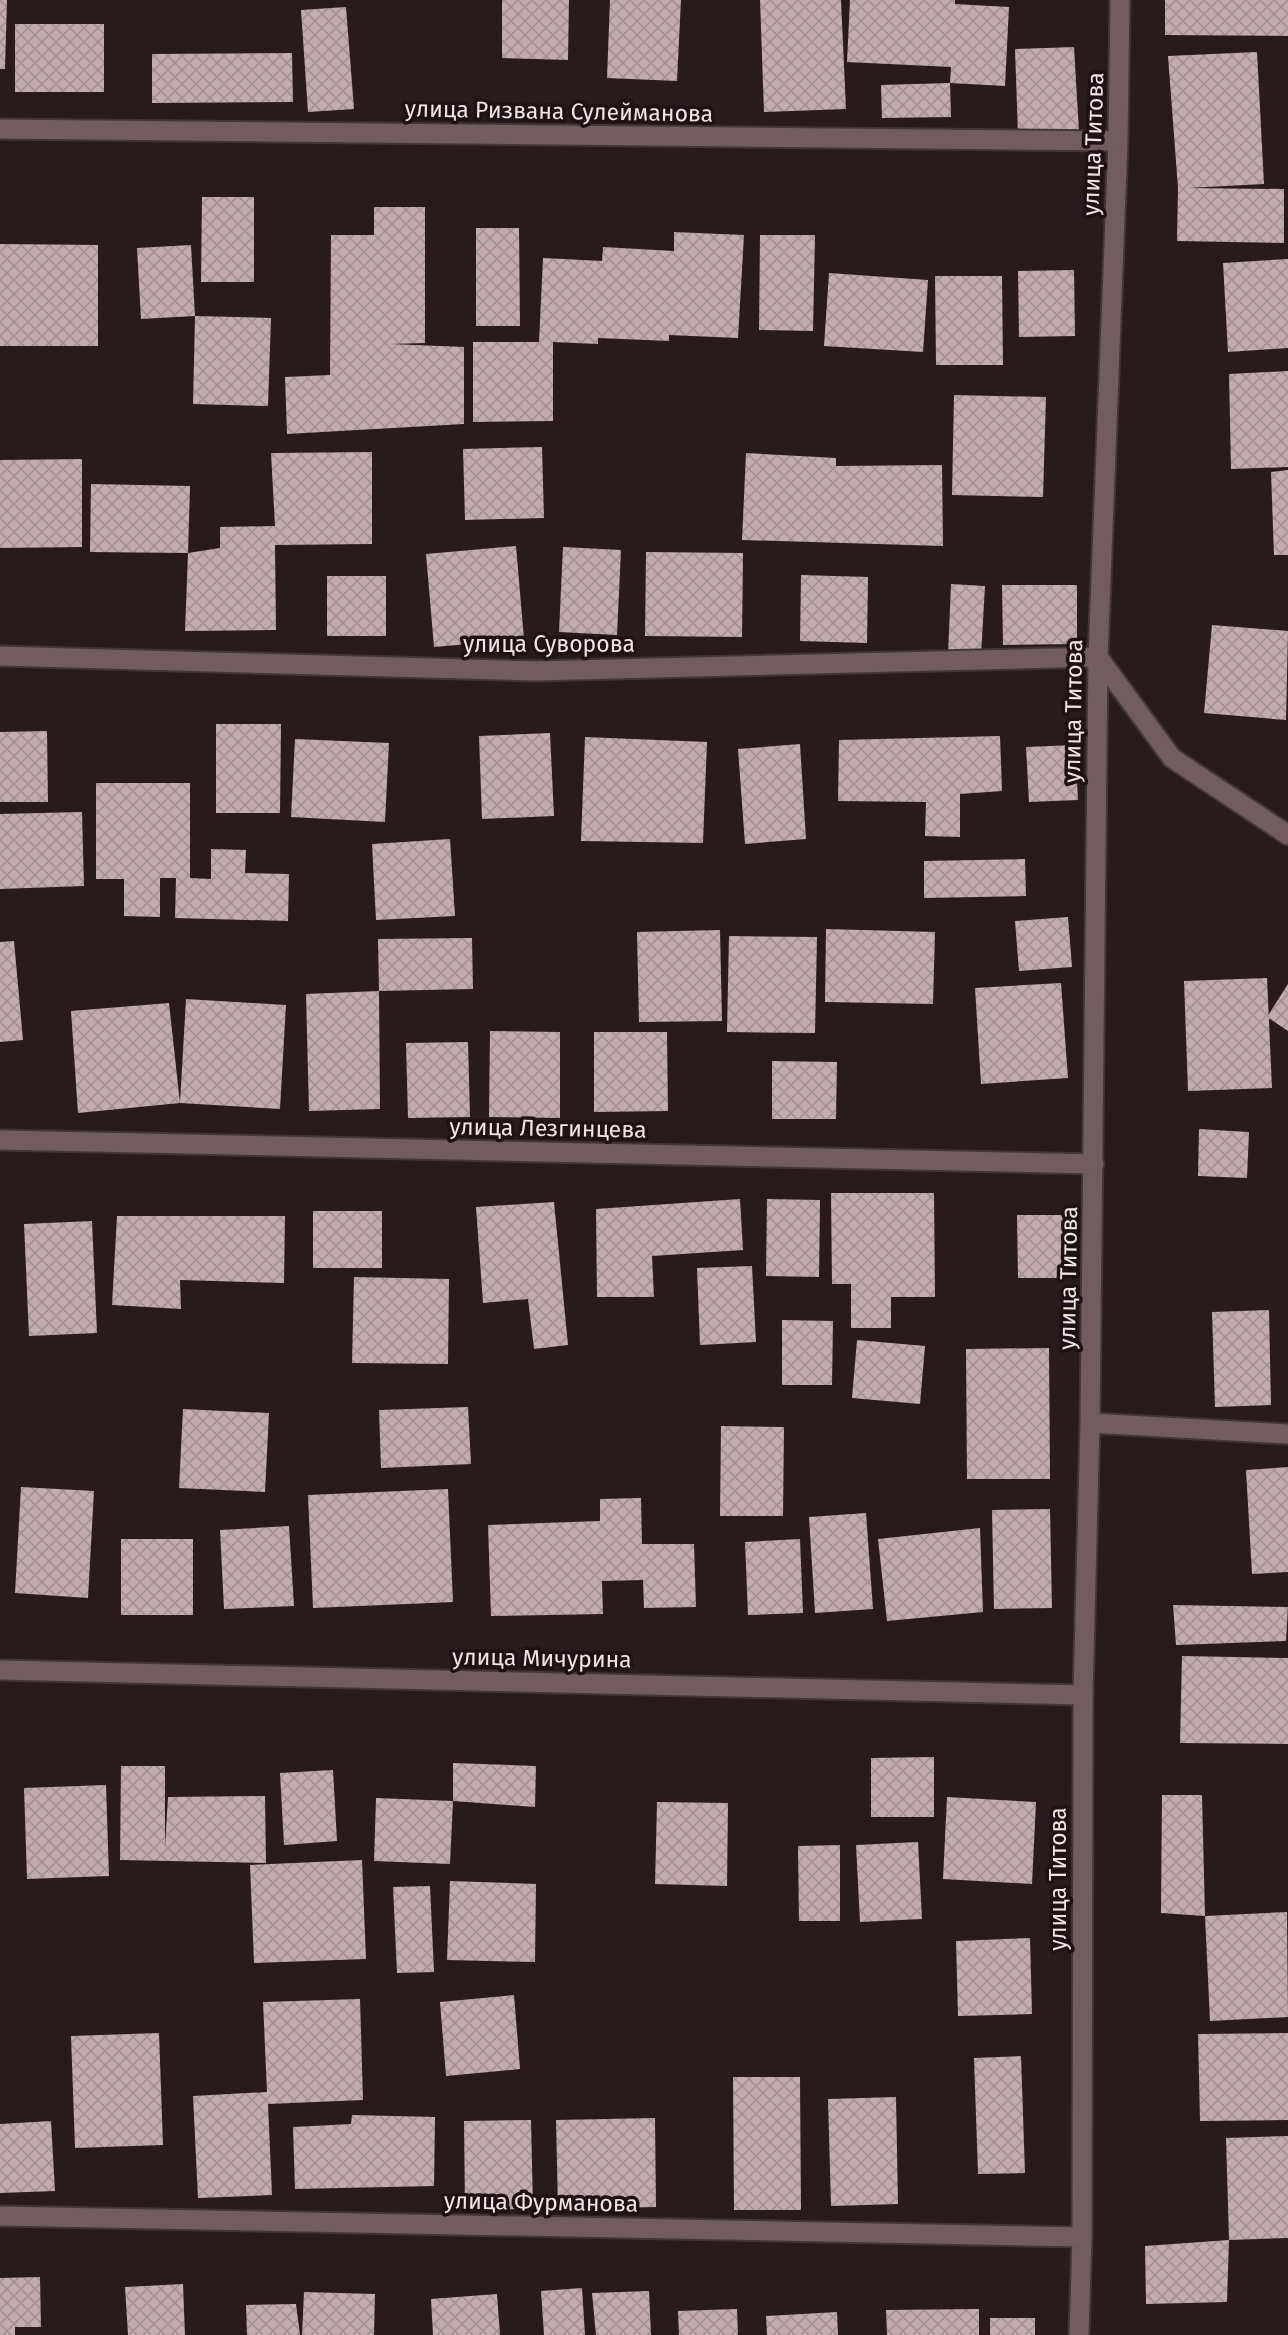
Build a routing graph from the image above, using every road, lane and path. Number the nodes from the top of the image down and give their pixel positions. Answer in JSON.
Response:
{"nodes":[{"id":1,"x":1120,"y":0,"type":"edge"},
{"id":2,"x":0,"y":129,"type":"edge"},
{"id":3,"x":1118,"y":141,"type":"junction"},
{"id":4,"x":0,"y":656,"type":"edge"},
{"id":5,"x":1098,"y":657,"type":"junction"},
{"id":6,"x":1288,"y":835,"type":"edge"},
{"id":7,"x":0,"y":1140,"type":"edge"},
{"id":8,"x":1094,"y":1164,"type":"junction"},
{"id":9,"x":1090,"y":1423,"type":"junction"},
{"id":10,"x":1288,"y":1434,"type":"edge"},
{"id":11,"x":0,"y":1670,"type":"edge"},
{"id":12,"x":1083,"y":1695,"type":"junction"},
{"id":13,"x":0,"y":2216,"type":"edge"},
{"id":14,"x":1082,"y":2237,"type":"junction"},
{"id":15,"x":1079,"y":2335,"type":"edge"}],
"edges":[{"from":1,"to":3,"type":"street","name":"улица Титова"},
{"from":2,"to":3,"type":"street","name":"улица Ризвана Сулейманова"},
{"from":3,"to":5,"type":"street","name":"улица Титова"},
{"from":4,"to":5,"type":"street","name":"улица Суворова"},
{"from":5,"to":6,"type":"street"},
{"from":5,"to":8,"type":"street","name":"улица Титова"},
{"from":7,"to":8,"type":"street","name":"улица Лезгинцева"},
{"from":8,"to":9,"type":"street","name":"улица Титова"},
{"from":9,"to":10,"type":"street"},
{"from":9,"to":12,"type":"street","name":"улица Титова"},
{"from":11,"to":12,"type":"street","name":"улица Мичурина"},
{"from":12,"to":14,"type":"street","name":"улица Титова"},
{"from":13,"to":14,"type":"street","name":"улица Фурманова"},
{"from":14,"to":15,"type":"street","name":"улица Титова"}]}
